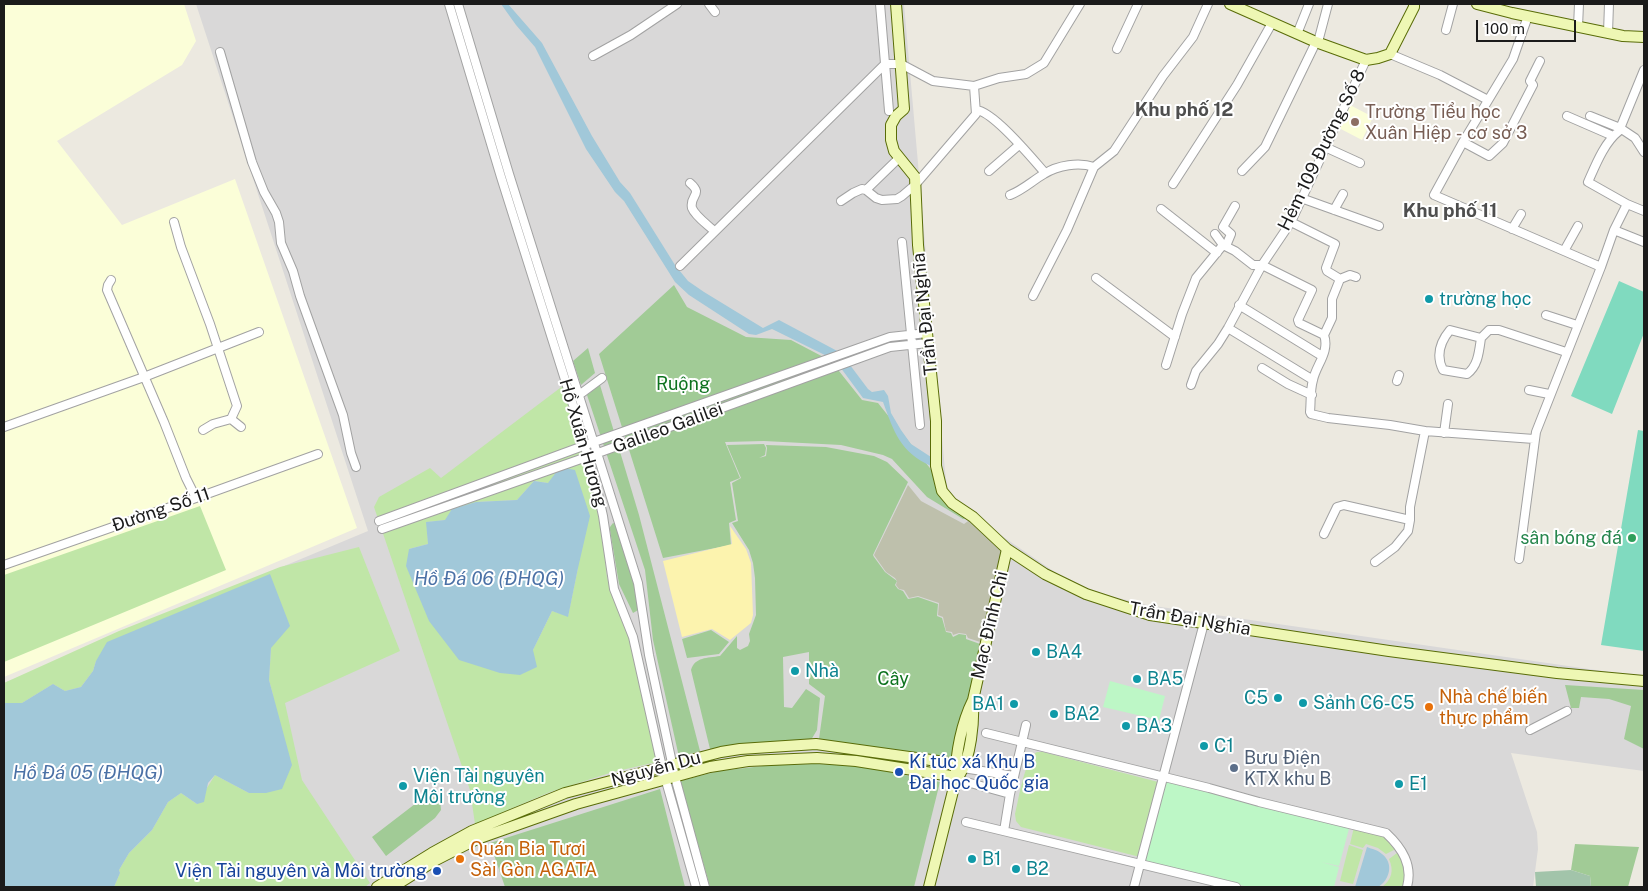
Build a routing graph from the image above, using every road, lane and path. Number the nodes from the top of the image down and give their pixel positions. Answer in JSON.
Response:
{"nodes":[{"id":1,"x":449,"y":4,"type":"edge"},
{"id":2,"x":458,"y":4,"type":"edge"},
{"id":3,"x":677,"y":4,"type":"edge"},
{"id":4,"x":708,"y":4,"type":"edge"},
{"id":5,"x":880,"y":4,"type":"edge"},
{"id":6,"x":896,"y":4,"type":"edge"},
{"id":7,"x":1080,"y":4,"type":"edge"},
{"id":8,"x":1138,"y":4,"type":"edge"},
{"id":9,"x":1208,"y":4,"type":"edge"},
{"id":10,"x":1230,"y":4,"type":"edge"},
{"id":11,"x":1309,"y":4,"type":"edge"},
{"id":12,"x":1328,"y":4,"type":"edge"},
{"id":13,"x":1414,"y":4,"type":"edge"},
{"id":14,"x":1453,"y":4,"type":"edge"},
{"id":15,"x":1477,"y":4,"type":"edge"},
{"id":16,"x":1579,"y":4,"type":"edge"},
{"id":17,"x":1609,"y":4,"type":"edge"},
{"id":18,"x":1514,"y":8,"type":"edge"},
{"id":19,"x":715,"y":12,"type":"dead end"},
{"id":20,"x":1528,"y":16,"type":"junction"},
{"id":21,"x":1272,"y":23,"type":"junction"},
{"id":22,"x":1578,"y":26,"type":"junction"},
{"id":23,"x":1446,"y":30,"type":"dead end"},
{"id":24,"x":1608,"y":33,"type":"junction"},
{"id":25,"x":1297,"y":34,"type":"junction"},
{"id":26,"x":1644,"y":37,"type":"edge"},
{"id":27,"x":1317,"y":42,"type":"junction"},
{"id":28,"x":1117,"y":49,"type":"dead end"},
{"id":29,"x":220,"y":52,"type":"dead end"},
{"id":30,"x":1390,"y":54,"type":"junction"},
{"id":31,"x":593,"y":56,"type":"dead end"},
{"id":32,"x":1366,"y":60,"type":"junction"},
{"id":33,"x":1540,"y":61,"type":"dead end"},
{"id":34,"x":885,"y":64,"type":"junction"},
{"id":35,"x":901,"y":64,"type":"junction"},
{"id":36,"x":1644,"y":70,"type":"edge"},
{"id":37,"x":974,"y":86,"type":"junction"},
{"id":38,"x":1488,"y":100,"type":"junction"},
{"id":39,"x":976,"y":110,"type":"junction"},
{"id":40,"x":889,"y":111,"type":"dead end"},
{"id":41,"x":1567,"y":116,"type":"dead end"},
{"id":42,"x":1590,"y":116,"type":"dead end"},
{"id":43,"x":1620,"y":128,"type":"junction"},
{"id":44,"x":1612,"y":136,"type":"junction"},
{"id":45,"x":1463,"y":142,"type":"junction"},
{"id":46,"x":1019,"y":144,"type":"junction"},
{"id":47,"x":1325,"y":147,"type":"junction"},
{"id":48,"x":1644,"y":152,"type":"edge"},
{"id":49,"x":899,"y":158,"type":"junction"},
{"id":50,"x":1360,"y":163,"type":"dead end"},
{"id":51,"x":1094,"y":168,"type":"junction"},
{"id":52,"x":989,"y":171,"type":"dead end"},
{"id":53,"x":1242,"y":171,"type":"dead end"},
{"id":54,"x":1045,"y":173,"type":"junction"},
{"id":55,"x":509,"y":174,"type":"junction"},
{"id":56,"x":501,"y":177,"type":"junction"},
{"id":57,"x":690,"y":183,"type":"dead end"},
{"id":58,"x":1173,"y":184,"type":"dead end"},
{"id":59,"x":915,"y":186,"type":"junction"},
{"id":60,"x":866,"y":190,"type":"junction"},
{"id":61,"x":1343,"y":194,"type":"dead end"},
{"id":62,"x":1010,"y":196,"type":"dead end"},
{"id":63,"x":1301,"y":198,"type":"junction"},
{"id":64,"x":841,"y":200,"type":"dead end"},
{"id":65,"x":1627,"y":204,"type":"junction"},
{"id":66,"x":1235,"y":206,"type":"dead end"},
{"id":67,"x":1161,"y":209,"type":"dead end"},
{"id":68,"x":1334,"y":210,"type":"junction"},
{"id":69,"x":1644,"y":211,"type":"edge"},
{"id":70,"x":1521,"y":214,"type":"dead end"},
{"id":71,"x":174,"y":222,"type":"dead end"},
{"id":72,"x":1291,"y":222,"type":"junction"},
{"id":73,"x":1379,"y":226,"type":"dead end"},
{"id":74,"x":1578,"y":226,"type":"dead end"},
{"id":75,"x":1512,"y":229,"type":"junction"},
{"id":76,"x":1614,"y":230,"type":"junction"},
{"id":77,"x":714,"y":231,"type":"junction"},
{"id":78,"x":1214,"y":234,"type":"dead end"},
{"id":79,"x":902,"y":242,"type":"dead end"},
{"id":80,"x":1644,"y":242,"type":"edge"},
{"id":81,"x":1225,"y":246,"type":"junction"},
{"id":82,"x":1564,"y":251,"type":"junction"},
{"id":83,"x":1216,"y":253,"type":"junction"},
{"id":84,"x":1262,"y":265,"type":"junction"},
{"id":85,"x":680,"y":266,"type":"dead end"},
{"id":86,"x":1601,"y":268,"type":"junction"},
{"id":87,"x":1356,"y":276,"type":"dead end"},
{"id":88,"x":1096,"y":278,"type":"dead end"},
{"id":89,"x":1340,"y":279,"type":"junction"},
{"id":90,"x":111,"y":280,"type":"dead end"},
{"id":91,"x":1034,"y":296,"type":"dead end"},
{"id":92,"x":1240,"y":305,"type":"junction"},
{"id":93,"x":1546,"y":315,"type":"dead end"},
{"id":94,"x":1577,"y":325,"type":"junction"},
{"id":95,"x":1228,"y":328,"type":"junction"},
{"id":96,"x":259,"y":332,"type":"dead end"},
{"id":97,"x":911,"y":335,"type":"junction"},
{"id":98,"x":1324,"y":335,"type":"junction"},
{"id":99,"x":1175,"y":337,"type":"junction"},
{"id":100,"x":927,"y":338,"type":"junction"},
{"id":101,"x":1481,"y":338,"type":"junction"},
{"id":102,"x":880,"y":340,"type":"junction"},
{"id":103,"x":912,"y":344,"type":"junction"},
{"id":104,"x":218,"y":347,"type":"junction"},
{"id":105,"x":883,"y":349,"type":"junction"},
{"id":106,"x":1566,"y":352,"type":"junction"},
{"id":107,"x":1322,"y":356,"type":"junction"},
{"id":108,"x":1166,"y":365,"type":"dead end"},
{"id":109,"x":1262,"y":368,"type":"dead end"},
{"id":110,"x":144,"y":377,"type":"junction"},
{"id":111,"x":602,"y":378,"type":"dead end"},
{"id":112,"x":1313,"y":380,"type":"junction"},
{"id":113,"x":1191,"y":385,"type":"dead end"},
{"id":114,"x":1529,"y":390,"type":"dead end"},
{"id":115,"x":1549,"y":394,"type":"junction"},
{"id":116,"x":579,"y":395,"type":"junction"},
{"id":117,"x":1312,"y":395,"type":"junction"},
{"id":118,"x":1448,"y":404,"type":"dead end"},
{"id":119,"x":231,"y":419,"type":"junction"},
{"id":120,"x":920,"y":425,"type":"dead end"},
{"id":121,"x":4,"y":427,"type":"edge"},
{"id":122,"x":241,"y":427,"type":"dead end"},
{"id":123,"x":203,"y":430,"type":"dead end"},
{"id":124,"x":1425,"y":431,"type":"junction"},
{"id":125,"x":1444,"y":432,"type":"junction"},
{"id":126,"x":1534,"y":439,"type":"junction"},
{"id":127,"x":594,"y":442,"type":"junction"},
{"id":128,"x":585,"y":445,"type":"junction"},
{"id":129,"x":598,"y":453,"type":"junction"},
{"id":130,"x":318,"y":454,"type":"dead end"},
{"id":131,"x":588,"y":457,"type":"junction"},
{"id":132,"x":356,"y":467,"type":"dead end"},
{"id":133,"x":196,"y":498,"type":"junction"},
{"id":134,"x":617,"y":513,"type":"junction"},
{"id":135,"x":603,"y":516,"type":"junction"},
{"id":136,"x":1410,"y":520,"type":"junction"},
{"id":137,"x":1324,"y":534,"type":"dead end"},
{"id":138,"x":1007,"y":549,"type":"junction"},
{"id":139,"x":1519,"y":559,"type":"dead end"},
{"id":140,"x":1375,"y":562,"type":"dead end"},
{"id":141,"x":4,"y":565,"type":"edge"},
{"id":142,"x":643,"y":617,"type":"junction"},
{"id":143,"x":627,"y":620,"type":"junction"},
{"id":144,"x":1204,"y":623,"type":"junction"},
{"id":145,"x":1644,"y":680,"type":"edge"},
{"id":146,"x":1567,"y":711,"type":"dead end"},
{"id":147,"x":1026,"y":724,"type":"dead end"},
{"id":148,"x":1530,"y":730,"type":"dead end"},
{"id":149,"x":986,"y":732,"type":"dead end"},
{"id":150,"x":1022,"y":741,"type":"junction"},
{"id":151,"x":706,"y":755,"type":"junction"},
{"id":152,"x":667,"y":766,"type":"junction"},
{"id":153,"x":710,"y":766,"type":"junction"},
{"id":154,"x":960,"y":768,"type":"junction"},
{"id":155,"x":1014,"y":776,"type":"junction"},
{"id":156,"x":1164,"y":776,"type":"junction"},
{"id":157,"x":670,"y":778,"type":"junction"},
{"id":158,"x":956,"y":778,"type":"junction"},
{"id":159,"x":1010,"y":794,"type":"junction"},
{"id":160,"x":966,"y":822,"type":"dead end"},
{"id":161,"x":1004,"y":831,"type":"junction"},
{"id":162,"x":476,"y":835,"type":"junction"},
{"id":163,"x":1140,"y":864,"type":"junction"},
{"id":164,"x":378,"y":887,"type":"edge"},
{"id":165,"x":393,"y":887,"type":"edge"},
{"id":166,"x":696,"y":887,"type":"edge"},
{"id":167,"x":705,"y":887,"type":"edge"},
{"id":168,"x":929,"y":887,"type":"edge"},
{"id":169,"x":1134,"y":887,"type":"edge"},
{"id":170,"x":1236,"y":887,"type":"edge"},
{"id":171,"x":1407,"y":887,"type":"edge"}],
"edges":[{"from":1,"to":56,"type":"street","name":"Hồ Xuân Hương"},
{"from":2,"to":55,"type":"street","name":"Hồ Xuân Hương"},
{"from":3,"to":31,"type":"street"},
{"from":4,"to":19,"type":"street"},
{"from":5,"to":34,"type":"street"},
{"from":6,"to":35,"type":"street","name":"Trần Đại Nghĩa"},
{"from":7,"to":37,"type":"street"},
{"from":8,"to":28,"type":"street"},
{"from":9,"to":51,"type":"street"},
{"from":10,"to":21,"type":"street"},
{"from":11,"to":25,"type":"street"},
{"from":12,"to":27,"type":"street"},
{"from":13,"to":30,"type":"street"},
{"from":14,"to":23,"type":"street"},
{"from":15,"to":18,"type":"street"},
{"from":16,"to":22,"type":"street"},
{"from":17,"to":24,"type":"street"},
{"from":18,"to":20,"type":"street"},
{"from":20,"to":22,"type":"street"},
{"from":20,"to":38,"type":"street"},
{"from":21,"to":25,"type":"street"},
{"from":21,"to":58,"type":"street"},
{"from":22,"to":24,"type":"street"},
{"from":24,"to":26,"type":"street"},
{"from":25,"to":27,"type":"street"},
{"from":27,"to":32,"type":"street"},
{"from":27,"to":53,"type":"street"},
{"from":29,"to":132,"type":"street"},
{"from":30,"to":32,"type":"street"},
{"from":30,"to":38,"type":"street"},
{"from":32,"to":47,"type":"street","name":"Hẻm 109 Đường Số 8"},
{"from":33,"to":45,"type":"street"},
{"from":34,"to":35,"type":"street"},
{"from":34,"to":40,"type":"street"},
{"from":34,"to":77,"type":"street"},
{"from":35,"to":37,"type":"street"},
{"from":35,"to":49,"type":"street","name":"Trần Đại Nghĩa"},
{"from":36,"to":43,"type":"street"},
{"from":37,"to":39,"type":"street"},
{"from":38,"to":45,"type":"street"},
{"from":39,"to":46,"type":"street"},
{"from":39,"to":59,"type":"street"},
{"from":41,"to":44,"type":"street"},
{"from":42,"to":43,"type":"street"},
{"from":43,"to":44,"type":"street"},
{"from":43,"to":48,"type":"street"},
{"from":44,"to":65,"type":"street"},
{"from":45,"to":75,"type":"street"},
{"from":46,"to":52,"type":"street"},
{"from":46,"to":54,"type":"street"},
{"from":47,"to":50,"type":"street"},
{"from":47,"to":63,"type":"street","name":"Hẻm 109 Đường Số 8"},
{"from":49,"to":59,"type":"street","name":"Trần Đại Nghĩa"},
{"from":49,"to":60,"type":"street"},
{"from":51,"to":54,"type":"street"},
{"from":51,"to":91,"type":"street"},
{"from":54,"to":62,"type":"street"},
{"from":55,"to":56,"type":"street"},
{"from":55,"to":116,"type":"street","name":"Hồ Xuân Hương"},
{"from":56,"to":128,"type":"street","name":"Hồ Xuân Hương"},
{"from":57,"to":77,"type":"street"},
{"from":59,"to":60,"type":"street"},
{"from":59,"to":100,"type":"street","name":"Trần Đại Nghĩa"},
{"from":60,"to":64,"type":"street"},
{"from":61,"to":68,"type":"street"},
{"from":63,"to":68,"type":"street"},
{"from":63,"to":72,"type":"street","name":"Hẻm 109 Đường Số 8"},
{"from":65,"to":69,"type":"street"},
{"from":65,"to":76,"type":"street"},
{"from":66,"to":81,"type":"street"},
{"from":67,"to":83,"type":"street"},
{"from":68,"to":73,"type":"street"},
{"from":70,"to":75,"type":"street"},
{"from":71,"to":104,"type":"street"},
{"from":72,"to":84,"type":"street","name":"Hẻm 109 Đường Số 8"},
{"from":72,"to":89,"type":"street"},
{"from":74,"to":82,"type":"street"},
{"from":75,"to":82,"type":"street"},
{"from":76,"to":80,"type":"street"},
{"from":76,"to":86,"type":"street"},
{"from":77,"to":85,"type":"street"},
{"from":78,"to":81,"type":"street"},
{"from":79,"to":97,"type":"street"},
{"from":81,"to":83,"type":"street"},
{"from":81,"to":84,"type":"street"},
{"from":82,"to":86,"type":"street"},
{"from":83,"to":99,"type":"street"},
{"from":84,"to":92,"type":"street","name":"Hẻm 109 Đường Số 8"},
{"from":84,"to":98,"type":"street"},
{"from":86,"to":94,"type":"street"},
{"from":87,"to":89,"type":"street"},
{"from":88,"to":99,"type":"street"},
{"from":89,"to":98,"type":"street"},
{"from":90,"to":110,"type":"street"},
{"from":92,"to":95,"type":"street","name":"Hẻm 109 Đường Số 8"},
{"from":92,"to":107,"type":"street"},
{"from":93,"to":94,"type":"street"},
{"from":94,"to":106,"type":"street"},
{"from":95,"to":112,"type":"street"},
{"from":95,"to":113,"type":"street","name":"Hẻm 109 Đường Số 8"},
{"from":96,"to":104,"type":"street"},
{"from":97,"to":100,"type":"street","name":"Galileo Galilei"},
{"from":97,"to":102,"type":"street","name":"Galileo Galilei"},
{"from":97,"to":103,"type":"street"},
{"from":98,"to":107,"type":"street"},
{"from":99,"to":108,"type":"street"},
{"from":100,"to":103,"type":"street","name":"Galileo Galilei"},
{"from":100,"to":138,"type":"street","name":"Trần Đại Nghĩa"},
{"from":101,"to":101,"type":"street"},
{"from":101,"to":106,"type":"street"},
{"from":102,"to":105,"type":"street"},
{"from":102,"to":127,"type":"street","name":"Galileo Galilei"},
{"from":103,"to":105,"type":"street","name":"Galileo Galilei"},
{"from":103,"to":120,"type":"street"},
{"from":104,"to":110,"type":"street"},
{"from":104,"to":119,"type":"street"},
{"from":105,"to":129,"type":"street","name":"Galileo Galilei"},
{"from":106,"to":115,"type":"street"},
{"from":107,"to":112,"type":"street"},
{"from":109,"to":117,"type":"street"},
{"from":110,"to":121,"type":"street"},
{"from":110,"to":133,"type":"street"},
{"from":111,"to":116,"type":"street"},
{"from":112,"to":117,"type":"street"},
{"from":114,"to":115,"type":"street"},
{"from":115,"to":126,"type":"street"},
{"from":116,"to":127,"type":"street","name":"Hồ Xuân Hương"},
{"from":117,"to":124,"type":"street"},
{"from":118,"to":125,"type":"street"},
{"from":119,"to":122,"type":"street"},
{"from":119,"to":123,"type":"street"},
{"from":124,"to":125,"type":"street"},
{"from":124,"to":136,"type":"street"},
{"from":125,"to":126,"type":"street"},
{"from":126,"to":139,"type":"street"},
{"from":127,"to":128,"type":"street","name":"Galileo Galilei"},
{"from":127,"to":129,"type":"street","name":"Hồ Xuân Hương"},
{"from":128,"to":131,"type":"street","name":"Hồ Xuân Hương"},
{"from":128,"to":131,"type":"street","name":"Galileo Galilei"},
{"from":129,"to":131,"type":"street","name":"Galileo Galilei"},
{"from":129,"to":134,"type":"street","name":"Hồ Xuân Hương"},
{"from":130,"to":133,"type":"street","name":"Đường Số 11"},
{"from":131,"to":135,"type":"street","name":"Hồ Xuân Hương"},
{"from":133,"to":141,"type":"street","name":"Đường Số 11"},
{"from":134,"to":135,"type":"street"},
{"from":134,"to":142,"type":"street","name":"Hồ Xuân Hương"},
{"from":135,"to":143,"type":"street","name":"Hồ Xuân Hương"},
{"from":136,"to":137,"type":"street"},
{"from":136,"to":140,"type":"street"},
{"from":138,"to":144,"type":"street","name":"Trần Đại Nghĩa"},
{"from":138,"to":154,"type":"street","name":"Mạc Đĩnh Chi"},
{"from":142,"to":143,"type":"street"},
{"from":142,"to":152,"type":"street","name":"Hồ Xuân Hương"},
{"from":143,"to":152,"type":"street","name":"Hồ Xuân Hương"},
{"from":144,"to":145,"type":"street","name":"Trần Đại Nghĩa"},
{"from":144,"to":156,"type":"street"},
{"from":146,"to":148,"type":"street"},
{"from":147,"to":150,"type":"street"},
{"from":149,"to":150,"type":"street"},
{"from":150,"to":155,"type":"street"},
{"from":150,"to":156,"type":"street"},
{"from":151,"to":152,"type":"street","name":"Nguyễn Du"},
{"from":151,"to":153,"type":"street"},
{"from":151,"to":154,"type":"street","name":"Nguyễn Du"},
{"from":152,"to":157,"type":"street","name":"Hồ Xuân Hương"},
{"from":152,"to":162,"type":"street","name":"Nguyễn Du"},
{"from":153,"to":157,"type":"street","name":"Nguyễn Du"},
{"from":153,"to":158,"type":"street","name":"Nguyễn Du"},
{"from":154,"to":155,"type":"street"},
{"from":154,"to":158,"type":"street","name":"Mạc Đĩnh Chi"},
{"from":155,"to":159,"type":"street"},
{"from":156,"to":163,"type":"street"},
{"from":156,"to":171,"type":"street"},
{"from":157,"to":162,"type":"street","name":"Nguyễn Du"},
{"from":157,"to":166,"type":"street","name":"Hồ Xuân Hương"},
{"from":157,"to":167,"type":"street","name":"Hồ Xuân Hương"},
{"from":158,"to":159,"type":"street"},
{"from":158,"to":168,"type":"street","name":"Mạc Đĩnh Chi"},
{"from":159,"to":161,"type":"street"},
{"from":160,"to":161,"type":"street"},
{"from":161,"to":163,"type":"street"},
{"from":162,"to":164,"type":"street","name":"Nguyễn Du"},
{"from":162,"to":165,"type":"street","name":"Nguyễn Du"},
{"from":163,"to":169,"type":"street"},
{"from":163,"to":170,"type":"street"}]}
